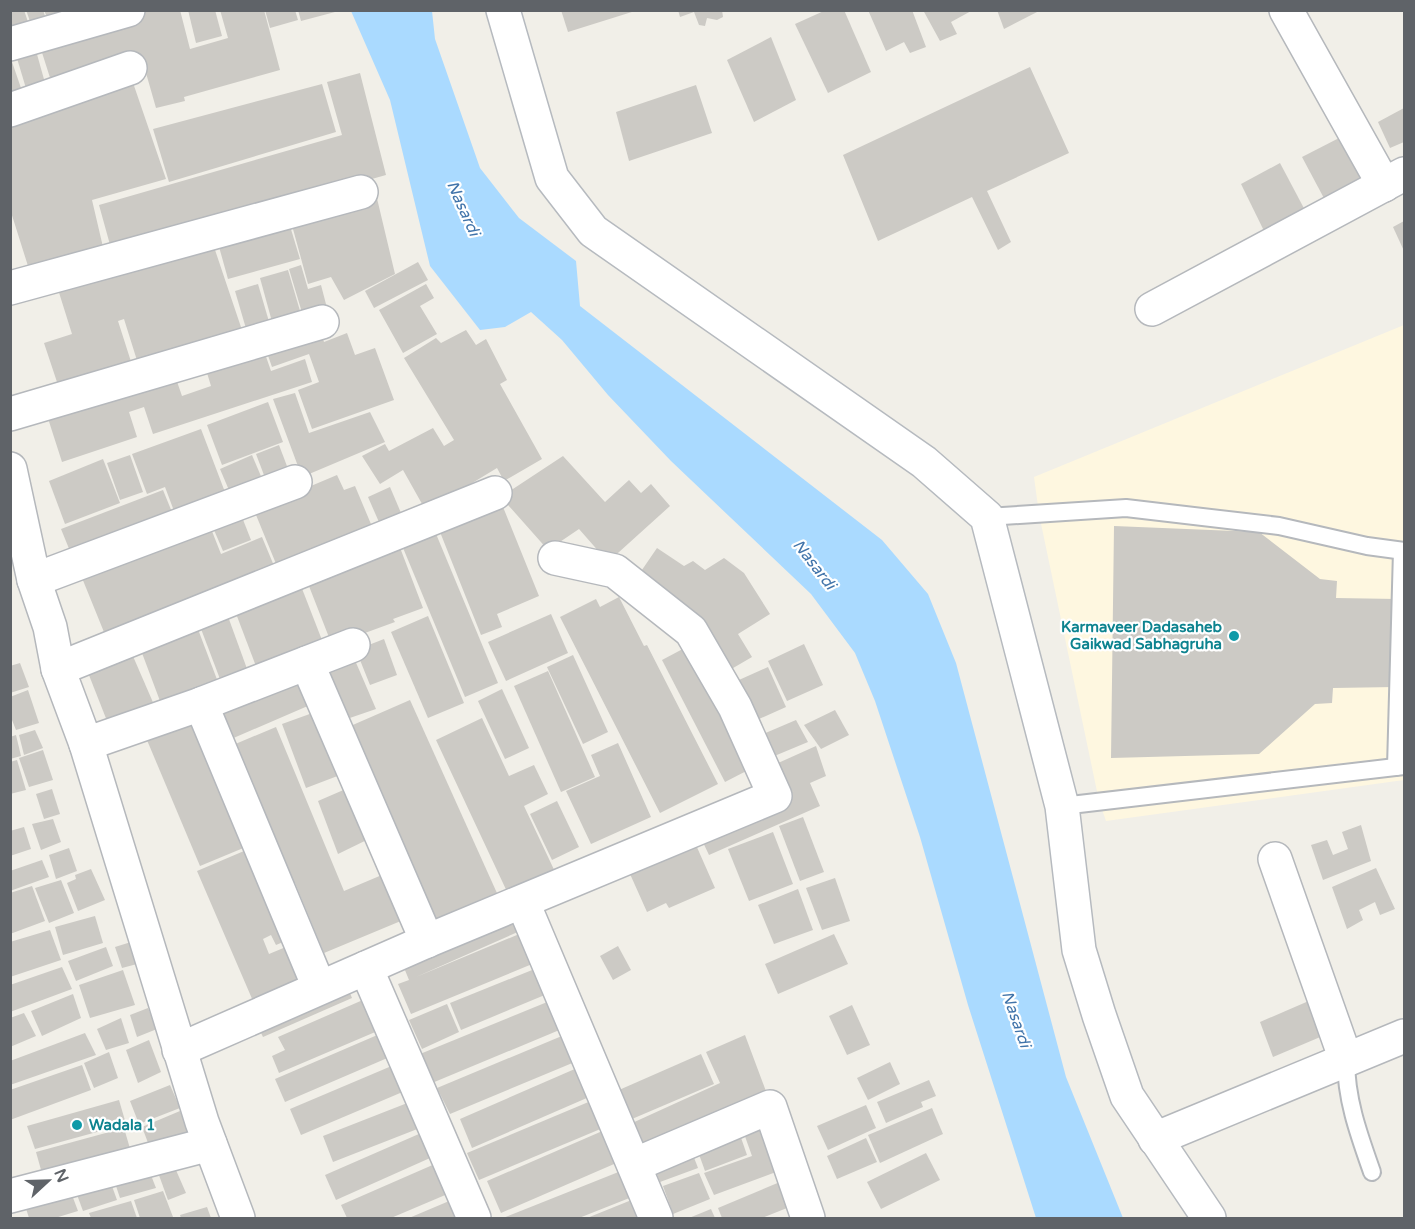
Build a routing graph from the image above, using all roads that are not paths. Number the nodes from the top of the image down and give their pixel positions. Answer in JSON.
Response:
{"nodes":[{"id":1,"x":128,"y":10,"type":"edge"},
{"id":2,"x":503,"y":10,"type":"edge"},
{"id":3,"x":1286,"y":10,"type":"edge"},
{"id":4,"x":10,"y":44,"type":"edge"},
{"id":5,"x":130,"y":68,"type":"dead end"},
{"id":6,"x":10,"y":110,"type":"edge"},
{"id":7,"x":1394,"y":179,"type":"edge"},
{"id":8,"x":361,"y":192,"type":"dead end"},
{"id":9,"x":10,"y":288,"type":"edge"},
{"id":10,"x":1152,"y":309,"type":"dead end"},
{"id":11,"x":322,"y":322,"type":"dead end"},
{"id":12,"x":10,"y":414,"type":"edge"},
{"id":13,"x":10,"y":469,"type":"edge"},
{"id":14,"x":295,"y":482,"type":"dead end"},
{"id":15,"x":495,"y":493,"type":"dead end"},
{"id":16,"x":987,"y":517,"type":"junction"},
{"id":17,"x":1403,"y":551,"type":"edge"},
{"id":18,"x":555,"y":558,"type":"dead end"},
{"id":19,"x":34,"y":580,"type":"junction"},
{"id":20,"x":353,"y":645,"type":"dead end"},
{"id":21,"x":307,"y":663,"type":"junction"},
{"id":22,"x":58,"y":669,"type":"junction"},
{"id":23,"x":201,"y":704,"type":"junction"},
{"id":24,"x":86,"y":744,"type":"junction"},
{"id":25,"x":1400,"y":767,"type":"edge"},
{"id":26,"x":1062,"y":806,"type":"junction"},
{"id":27,"x":1275,"y":859,"type":"dead end"},
{"id":28,"x":524,"y":903,"type":"junction"},
{"id":29,"x":428,"y":941,"type":"junction"},
{"id":30,"x":366,"y":968,"type":"junction"},
{"id":31,"x":319,"y":987,"type":"junction"},
{"id":32,"x":1404,"y":1036,"type":"edge"},
{"id":33,"x":179,"y":1050,"type":"junction"},
{"id":34,"x":1346,"y":1060,"type":"junction"},
{"id":35,"x":1155,"y":1139,"type":"junction"},
{"id":36,"x":210,"y":1144,"type":"junction"},
{"id":37,"x":634,"y":1165,"type":"junction"},
{"id":38,"x":1372,"y":1172,"type":"dead end"},
{"id":39,"x":10,"y":1197,"type":"edge"},
{"id":40,"x":10,"y":1204,"type":"edge"},
{"id":41,"x":15,"y":1218,"type":"edge"},
{"id":42,"x":238,"y":1218,"type":"edge"},
{"id":43,"x":474,"y":1218,"type":"edge"},
{"id":44,"x":656,"y":1218,"type":"edge"},
{"id":45,"x":808,"y":1218,"type":"edge"},
{"id":46,"x":1209,"y":1218,"type":"edge"}],
"edges":[{"from":1,"to":4,"type":"street"},
{"from":2,"to":16,"type":"street"},
{"from":3,"to":7,"type":"street"},
{"from":5,"to":6,"type":"street"},
{"from":7,"to":10,"type":"street"},
{"from":8,"to":9,"type":"street"},
{"from":11,"to":12,"type":"street"},
{"from":13,"to":19,"type":"street"},
{"from":14,"to":19,"type":"street"},
{"from":15,"to":22,"type":"street"},
{"from":16,"to":17,"type":"lane"},
{"from":16,"to":26,"type":"street"},
{"from":17,"to":25,"type":"lane"},
{"from":18,"to":28,"type":"street"},
{"from":19,"to":22,"type":"street"},
{"from":20,"to":21,"type":"street"},
{"from":21,"to":23,"type":"street"},
{"from":21,"to":29,"type":"street"},
{"from":22,"to":24,"type":"street"},
{"from":23,"to":24,"type":"street"},
{"from":23,"to":31,"type":"street"},
{"from":24,"to":33,"type":"street"},
{"from":25,"to":26,"type":"lane"},
{"from":26,"to":35,"type":"street"},
{"from":27,"to":34,"type":"street"},
{"from":28,"to":29,"type":"street"},
{"from":28,"to":37,"type":"street"},
{"from":29,"to":30,"type":"street"},
{"from":30,"to":31,"type":"street"},
{"from":30,"to":43,"type":"street"},
{"from":31,"to":33,"type":"street"},
{"from":32,"to":34,"type":"street"},
{"from":33,"to":36,"type":"street"},
{"from":34,"to":35,"type":"street"},
{"from":34,"to":38,"type":"lane"},
{"from":35,"to":46,"type":"street"},
{"from":36,"to":39,"type":"street"},
{"from":36,"to":42,"type":"street"},
{"from":37,"to":44,"type":"street"},
{"from":37,"to":45,"type":"street"},
{"from":40,"to":41,"type":"street"}]}
